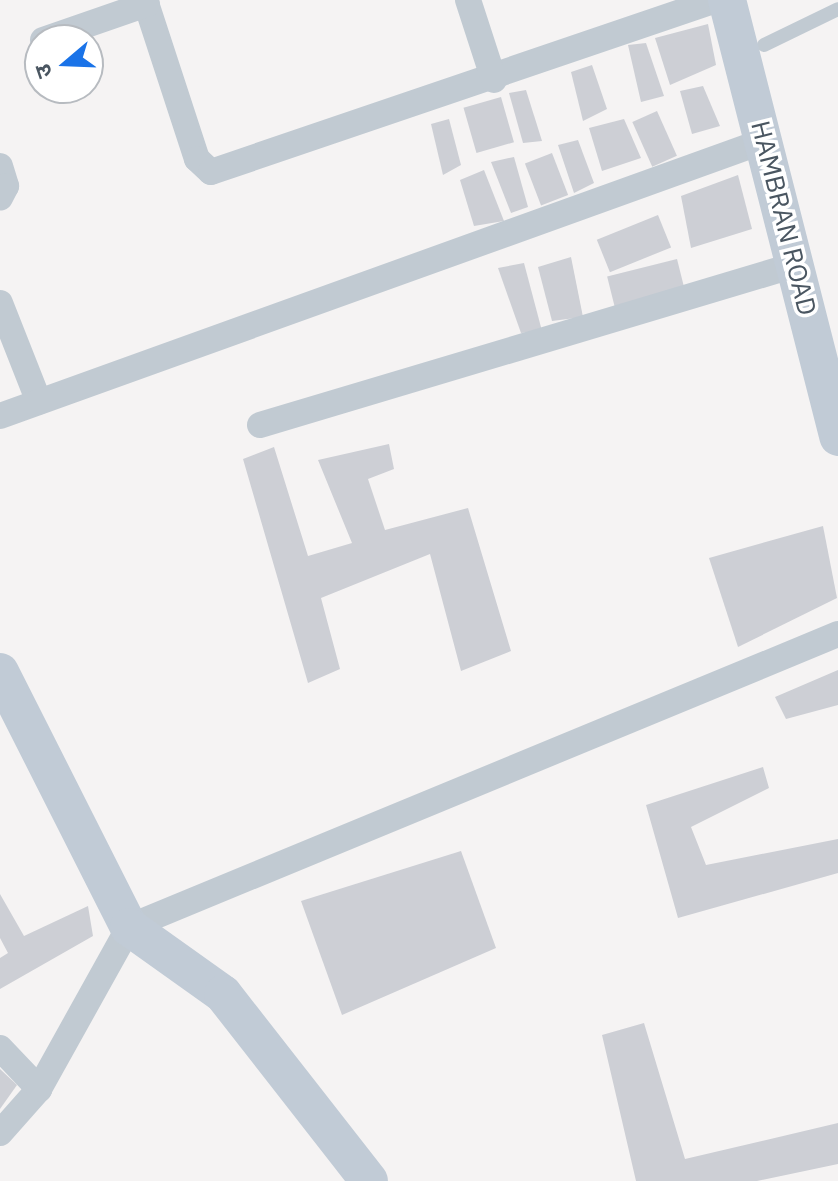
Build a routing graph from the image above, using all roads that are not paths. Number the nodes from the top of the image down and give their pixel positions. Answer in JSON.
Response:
{"nodes":[{"id":1,"x":468,"y":0,"type":"edge"},
{"id":2,"x":716,"y":0,"type":"edge"},
{"id":3,"x":727,"y":0,"type":"edge"},
{"id":4,"x":752,"y":0,"type":"edge"},
{"id":5,"x":146,"y":2,"type":"edge"},
{"id":6,"x":838,"y":9,"type":"edge"},
{"id":7,"x":86,"y":24,"type":"edge"},
{"id":8,"x":764,"y":45,"type":"junction"},
{"id":9,"x":494,"y":80,"type":"junction"},
{"id":10,"x":764,"y":141,"type":"junction"},
{"id":11,"x":0,"y":166,"type":"edge"},
{"id":12,"x":0,"y":198,"type":"edge"},
{"id":13,"x":795,"y":265,"type":"junction"},
{"id":14,"x":0,"y":303,"type":"edge"},
{"id":15,"x":838,"y":337,"type":"edge"},
{"id":16,"x":39,"y":402,"type":"junction"},
{"id":17,"x":0,"y":416,"type":"edge"},
{"id":18,"x":260,"y":425,"type":"dead end"},
{"id":19,"x":838,"y":437,"type":"edge"},
{"id":20,"x":838,"y":634,"type":"edge"},
{"id":21,"x":0,"y":672,"type":"edge"},
{"id":22,"x":129,"y":927,"type":"junction"},
{"id":23,"x":0,"y":1048,"type":"edge"},
{"id":24,"x":39,"y":1089,"type":"junction"},
{"id":25,"x":0,"y":1133,"type":"edge"},
{"id":26,"x":369,"y":1181,"type":"edge"}],
"edges":[{"from":1,"to":9,"type":"street"},
{"from":2,"to":9,"type":"street"},
{"from":3,"to":10,"type":"main road","name":"HAMBRAN ROAD"},
{"from":4,"to":8,"type":"main road","name":"HAMBRAN ROAD"},
{"from":5,"to":7,"type":"street"},
{"from":5,"to":9,"type":"street"},
{"from":6,"to":8,"type":"lane"},
{"from":8,"to":15,"type":"main road","name":"HAMBRAN ROAD"},
{"from":10,"to":13,"type":"main road","name":"HAMBRAN ROAD"},
{"from":10,"to":16,"type":"street"},
{"from":11,"to":12,"type":"street"},
{"from":13,"to":18,"type":"street"},
{"from":13,"to":19,"type":"main road","name":"HAMBRAN ROAD"},
{"from":14,"to":16,"type":"street"},
{"from":16,"to":17,"type":"street"},
{"from":20,"to":22,"type":"street"},
{"from":21,"to":22,"type":"main road"},
{"from":22,"to":24,"type":"street"},
{"from":22,"to":26,"type":"main road"},
{"from":23,"to":24,"type":"street"},
{"from":24,"to":25,"type":"street"}]}
